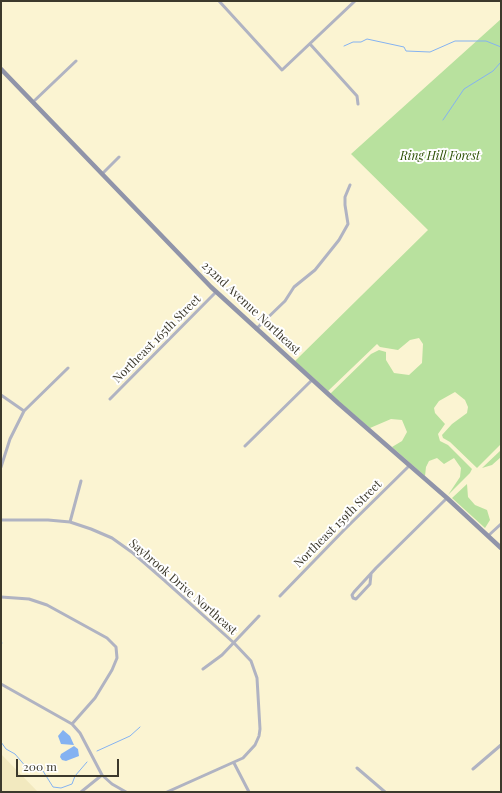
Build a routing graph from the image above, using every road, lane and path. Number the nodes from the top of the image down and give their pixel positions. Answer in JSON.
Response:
{"nodes":[{"id":1,"x":355,"y":1,"type":"edge"},
{"id":2,"x":221,"y":2,"type":"edge"},
{"id":3,"x":310,"y":44,"type":"junction"},
{"id":4,"x":76,"y":61,"type":"dead end"},
{"id":5,"x":1,"y":69,"type":"edge"},
{"id":6,"x":32,"y":102,"type":"junction"},
{"id":7,"x":358,"y":104,"type":"dead end"},
{"id":8,"x":119,"y":157,"type":"dead end"},
{"id":9,"x":102,"y":174,"type":"junction"},
{"id":10,"x":350,"y":185,"type":"dead end"},
{"id":11,"x":216,"y":292,"type":"junction"},
{"id":12,"x":256,"y":329,"type":"junction"},
{"id":13,"x":305,"y":366,"type":"dead end"},
{"id":14,"x":68,"y":368,"type":"dead end"},
{"id":15,"x":301,"y":370,"type":"junction"},
{"id":16,"x":312,"y":380,"type":"junction"},
{"id":17,"x":1,"y":395,"type":"edge"},
{"id":18,"x":110,"y":399,"type":"dead end"},
{"id":19,"x":24,"y":411,"type":"junction"},
{"id":20,"x":245,"y":446,"type":"dead end"},
{"id":21,"x":409,"y":466,"type":"junction"},
{"id":22,"x":1,"y":467,"type":"edge"},
{"id":23,"x":81,"y":481,"type":"dead end"},
{"id":24,"x":447,"y":498,"type":"junction"},
{"id":25,"x":1,"y":520,"type":"edge"},
{"id":26,"x":70,"y":522,"type":"junction"},
{"id":27,"x":501,"y":524,"type":"edge"},
{"id":28,"x":489,"y":535,"type":"junction"},
{"id":29,"x":501,"y":548,"type":"edge"},
{"id":30,"x":371,"y":574,"type":"junction"},
{"id":31,"x":280,"y":596,"type":"dead end"},
{"id":32,"x":1,"y":597,"type":"edge"},
{"id":33,"x":260,"y":616,"type":"dead end"},
{"id":34,"x":234,"y":643,"type":"junction"},
{"id":35,"x":203,"y":669,"type":"dead end"},
{"id":36,"x":1,"y":684,"type":"edge"},
{"id":37,"x":72,"y":724,"type":"junction"},
{"id":38,"x":501,"y":745,"type":"edge"},
{"id":39,"x":234,"y":763,"type":"junction"},
{"id":40,"x":357,"y":768,"type":"dead end"},
{"id":41,"x":473,"y":769,"type":"dead end"},
{"id":42,"x":102,"y":775,"type":"junction"},
{"id":43,"x":81,"y":792,"type":"edge"},
{"id":44,"x":126,"y":792,"type":"edge"},
{"id":45,"x":167,"y":792,"type":"edge"},
{"id":46,"x":249,"y":792,"type":"edge"},
{"id":47,"x":385,"y":792,"type":"edge"}],
"edges":[{"from":1,"to":3,"type":"street"},
{"from":2,"to":3,"type":"street"},
{"from":3,"to":7,"type":"street"},
{"from":4,"to":6,"type":"street"},
{"from":5,"to":6,"type":"street","name":"232nd Avenue Northeast"},
{"from":6,"to":9,"type":"street","name":"232nd Avenue Northeast"},
{"from":8,"to":9,"type":"street"},
{"from":9,"to":11,"type":"street","name":"232nd Avenue Northeast"},
{"from":10,"to":12,"type":"street"},
{"from":11,"to":12,"type":"street","name":"232nd Avenue Northeast"},
{"from":11,"to":18,"type":"street","name":"Northeast 165th Street"},
{"from":12,"to":15,"type":"street","name":"232nd Avenue Northeast"},
{"from":13,"to":15,"type":"street"},
{"from":14,"to":19,"type":"street"},
{"from":15,"to":16,"type":"street","name":"232nd Avenue Northeast"},
{"from":16,"to":20,"type":"street"},
{"from":16,"to":21,"type":"street","name":"232nd Avenue Northeast"},
{"from":17,"to":19,"type":"street"},
{"from":19,"to":22,"type":"street"},
{"from":21,"to":24,"type":"street","name":"232nd Avenue Northeast"},
{"from":21,"to":31,"type":"street","name":"Northeast 159th Street"},
{"from":23,"to":26,"type":"street"},
{"from":24,"to":28,"type":"street","name":"232nd Avenue Northeast"},
{"from":24,"to":30,"type":"street"},
{"from":25,"to":26,"type":"street","name":"Saybrook Drive Northeast"},
{"from":26,"to":34,"type":"street","name":"Saybrook Drive Northeast"},
{"from":27,"to":28,"type":"street"},
{"from":28,"to":29,"type":"street","name":"232nd Avenue Northeast"},
{"from":30,"to":30,"type":"street"},
{"from":32,"to":37,"type":"street"},
{"from":33,"to":34,"type":"street"},
{"from":34,"to":35,"type":"street"},
{"from":34,"to":39,"type":"street","name":"Saybrook Drive Northeast"},
{"from":36,"to":37,"type":"street"},
{"from":37,"to":42,"type":"street"},
{"from":38,"to":41,"type":"street"},
{"from":39,"to":45,"type":"street"},
{"from":39,"to":46,"type":"street"},
{"from":40,"to":47,"type":"street"},
{"from":42,"to":43,"type":"street"},
{"from":42,"to":44,"type":"street"}]}
